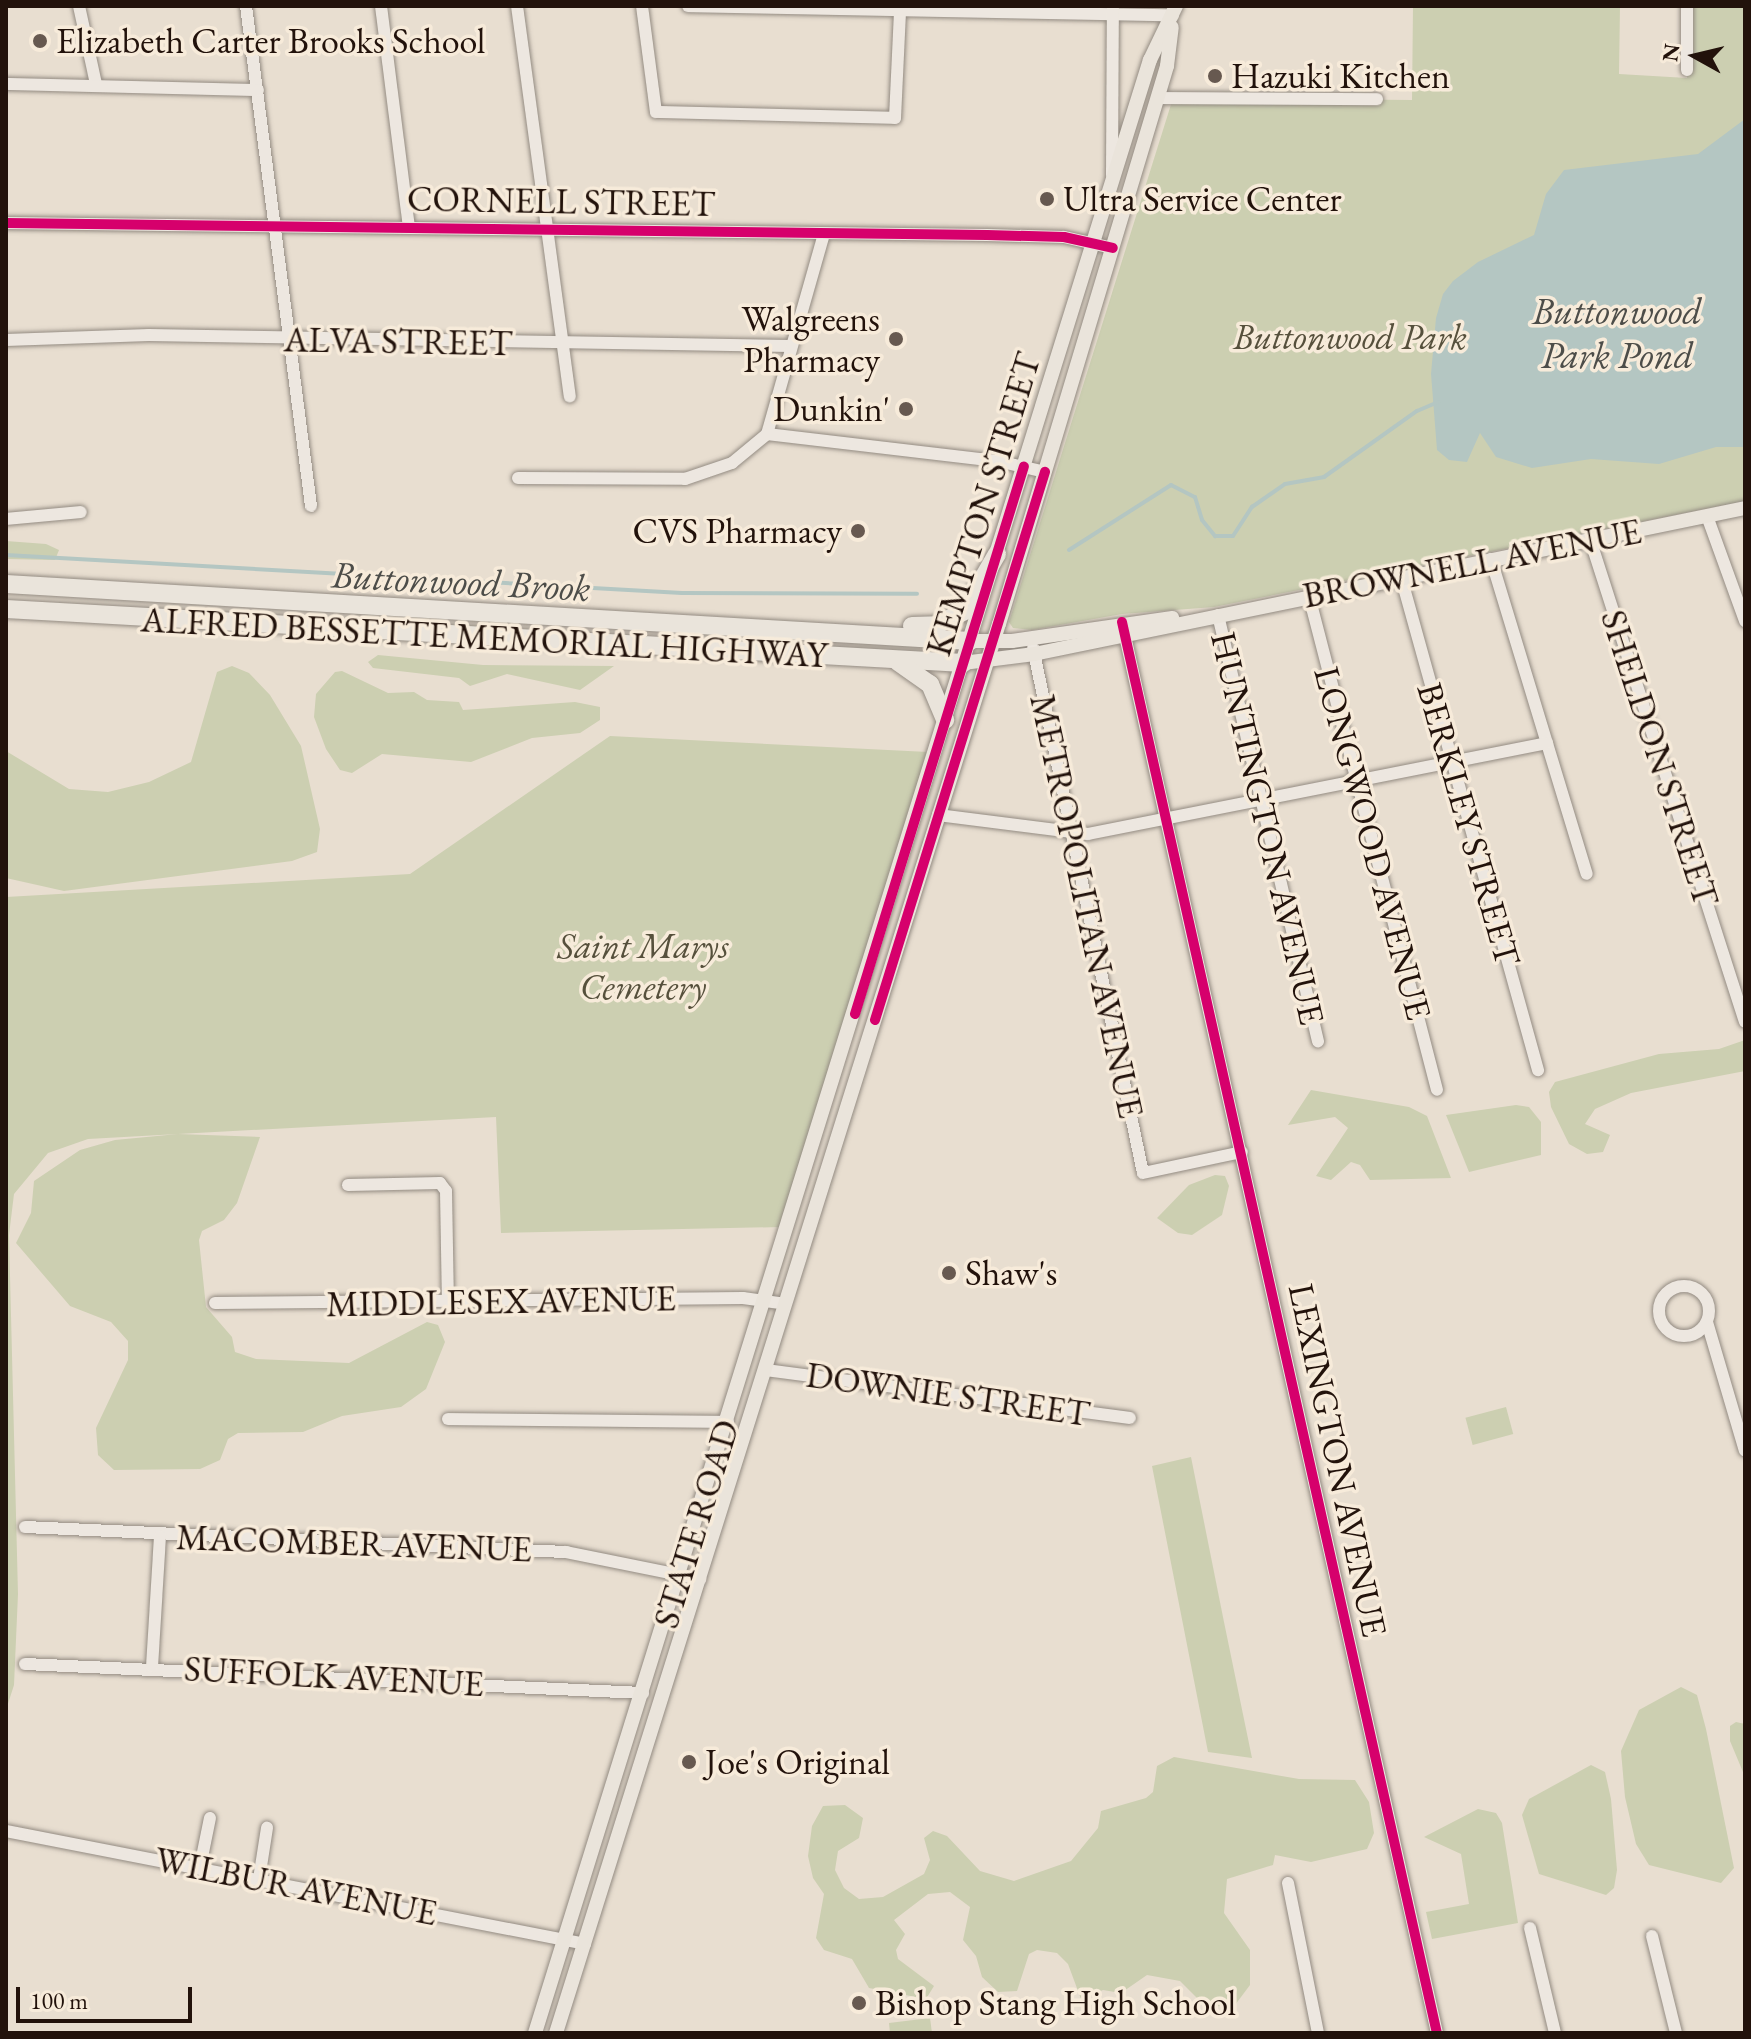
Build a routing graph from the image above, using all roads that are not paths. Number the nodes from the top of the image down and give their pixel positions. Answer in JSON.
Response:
{"nodes":[{"id":1,"x":79,"y":6,"type":"edge"},
{"id":2,"x":246,"y":6,"type":"edge"},
{"id":3,"x":381,"y":6,"type":"edge"},
{"id":4,"x":517,"y":6,"type":"edge"},
{"id":5,"x":642,"y":6,"type":"edge"},
{"id":6,"x":688,"y":6,"type":"edge"},
{"id":7,"x":732,"y":6,"type":"edge"},
{"id":8,"x":1686,"y":6,"type":"edge"},
{"id":9,"x":1113,"y":9,"type":"edge"},
{"id":10,"x":1174,"y":10,"type":"edge"},
{"id":11,"x":900,"y":11,"type":"junction"},
{"id":12,"x":1687,"y":70,"type":"dead end"},
{"id":13,"x":6,"y":84,"type":"edge"},
{"id":14,"x":96,"y":84,"type":"junction"},
{"id":15,"x":258,"y":90,"type":"junction"},
{"id":16,"x":1158,"y":98,"type":"junction"},
{"id":17,"x":1377,"y":99,"type":"dead end"},
{"id":18,"x":1129,"y":128,"type":"junction"},
{"id":19,"x":1147,"y":134,"type":"junction"},
{"id":20,"x":1112,"y":184,"type":"junction"},
{"id":21,"x":6,"y":223,"type":"edge"},
{"id":22,"x":275,"y":226,"type":"junction"},
{"id":23,"x":409,"y":227,"type":"junction"},
{"id":24,"x":546,"y":229,"type":"junction"},
{"id":25,"x":824,"y":234,"type":"junction"},
{"id":26,"x":1093,"y":243,"type":"junction"},
{"id":27,"x":1113,"y":248,"type":"junction"},
{"id":28,"x":292,"y":338,"type":"junction"},
{"id":29,"x":6,"y":340,"type":"edge"},
{"id":30,"x":563,"y":345,"type":"junction"},
{"id":31,"x":790,"y":346,"type":"junction"},
{"id":32,"x":570,"y":396,"type":"dead end"},
{"id":33,"x":767,"y":434,"type":"junction"},
{"id":34,"x":1024,"y":466,"type":"junction"},
{"id":35,"x":1045,"y":472,"type":"junction"},
{"id":36,"x":518,"y":478,"type":"dead end"},
{"id":37,"x":311,"y":506,"type":"dead end"},
{"id":38,"x":1745,"y":508,"type":"edge"},
{"id":39,"x":81,"y":512,"type":"dead end"},
{"id":40,"x":1707,"y":516,"type":"junction"},
{"id":41,"x":6,"y":519,"type":"edge"},
{"id":42,"x":1590,"y":539,"type":"junction"},
{"id":43,"x":997,"y":554,"type":"junction"},
{"id":44,"x":1491,"y":559,"type":"junction"},
{"id":45,"x":1401,"y":577,"type":"junction"},
{"id":46,"x":6,"y":584,"type":"edge"},
{"id":47,"x":1309,"y":596,"type":"junction"},
{"id":48,"x":6,"y":609,"type":"edge"},
{"id":49,"x":1218,"y":615,"type":"junction"},
{"id":50,"x":1745,"y":621,"type":"edge"},
{"id":51,"x":778,"y":628,"type":"junction"},
{"id":52,"x":1124,"y":628,"type":"junction"},
{"id":53,"x":970,"y":641,"type":"junction"},
{"id":54,"x":993,"y":642,"type":"junction"},
{"id":55,"x":1033,"y":646,"type":"junction"},
{"id":56,"x":987,"y":660,"type":"junction"},
{"id":57,"x":898,"y":662,"type":"junction"},
{"id":58,"x":963,"y":663,"type":"junction"},
{"id":59,"x":945,"y":720,"type":"junction"},
{"id":60,"x":1547,"y":743,"type":"junction"},
{"id":61,"x":1452,"y":761,"type":"junction"},
{"id":62,"x":1357,"y":780,"type":"junction"},
{"id":63,"x":1261,"y":799,"type":"junction"},
{"id":64,"x":938,"y":815,"type":"junction"},
{"id":65,"x":1166,"y":818,"type":"junction"},
{"id":66,"x":1073,"y":832,"type":"junction"},
{"id":67,"x":1587,"y":874,"type":"dead end"},
{"id":68,"x":855,"y":1014,"type":"junction"},
{"id":69,"x":875,"y":1020,"type":"junction"},
{"id":70,"x":1745,"y":1022,"type":"edge"},
{"id":71,"x":1318,"y":1041,"type":"dead end"},
{"id":72,"x":1538,"y":1070,"type":"dead end"},
{"id":73,"x":1437,"y":1090,"type":"dead end"},
{"id":74,"x":1242,"y":1152,"type":"junction"},
{"id":75,"x":348,"y":1185,"type":"dead end"},
{"id":76,"x":766,"y":1300,"type":"junction"},
{"id":77,"x":448,"y":1301,"type":"junction"},
{"id":78,"x":215,"y":1303,"type":"dead end"},
{"id":79,"x":786,"y":1304,"type":"junction"},
{"id":80,"x":1707,"y":1322,"type":"junction"},
{"id":81,"x":766,"y":1370,"type":"junction"},
{"id":82,"x":1130,"y":1418,"type":"dead end"},
{"id":83,"x":448,"y":1419,"type":"dead end"},
{"id":84,"x":728,"y":1422,"type":"junction"},
{"id":85,"x":1745,"y":1451,"type":"edge"},
{"id":86,"x":25,"y":1527,"type":"dead end"},
{"id":87,"x":160,"y":1536,"type":"junction"},
{"id":88,"x":681,"y":1574,"type":"junction"},
{"id":89,"x":700,"y":1579,"type":"junction"},
{"id":90,"x":25,"y":1664,"type":"dead end"},
{"id":91,"x":152,"y":1667,"type":"junction"},
{"id":92,"x":643,"y":1693,"type":"junction"},
{"id":93,"x":210,"y":1818,"type":"dead end"},
{"id":94,"x":267,"y":1828,"type":"dead end"},
{"id":95,"x":6,"y":1831,"type":"edge"},
{"id":96,"x":200,"y":1867,"type":"junction"},
{"id":97,"x":259,"y":1879,"type":"junction"},
{"id":98,"x":1288,"y":1883,"type":"dead end"},
{"id":99,"x":1530,"y":1928,"type":"dead end"},
{"id":100,"x":1652,"y":1936,"type":"dead end"},
{"id":101,"x":565,"y":1939,"type":"junction"},
{"id":102,"x":585,"y":1944,"type":"junction"},
{"id":103,"x":535,"y":2033,"type":"edge"},
{"id":104,"x":556,"y":2033,"type":"edge"},
{"id":105,"x":1318,"y":2033,"type":"edge"},
{"id":106,"x":1437,"y":2033,"type":"edge"},
{"id":107,"x":1555,"y":2033,"type":"edge"},
{"id":108,"x":1676,"y":2033,"type":"edge"}],
"edges":[{"from":1,"to":14,"type":"street"},
{"from":2,"to":15,"type":"street"},
{"from":3,"to":23,"type":"street"},
{"from":4,"to":24,"type":"street"},
{"from":5,"to":11,"type":"street"},
{"from":6,"to":7,"type":"street"},
{"from":7,"to":11,"type":"street"},
{"from":8,"to":12,"type":"street"},
{"from":9,"to":10,"type":"street"},
{"from":9,"to":11,"type":"street"},
{"from":9,"to":20,"type":"street"},
{"from":10,"to":16,"type":"main road","name":"KEMPTON STREET"},
{"from":10,"to":18,"type":"main road","name":"KEMPTON STREET"},
{"from":13,"to":14,"type":"street"},
{"from":14,"to":15,"type":"street"},
{"from":15,"to":22,"type":"street"},
{"from":16,"to":17,"type":"street"},
{"from":16,"to":19,"type":"main road","name":"KEMPTON STREET"},
{"from":18,"to":19,"type":"main road"},
{"from":18,"to":20,"type":"main road","name":"KEMPTON STREET"},
{"from":19,"to":27,"type":"main road","name":"KEMPTON STREET"},
{"from":20,"to":26,"type":"main road","name":"KEMPTON STREET"},
{"from":21,"to":22,"type":"street","name":"CORNELL STREET"},
{"from":22,"to":23,"type":"street","name":"CORNELL STREET"},
{"from":22,"to":28,"type":"street"},
{"from":23,"to":24,"type":"street","name":"CORNELL STREET"},
{"from":24,"to":25,"type":"street","name":"CORNELL STREET"},
{"from":24,"to":30,"type":"street"},
{"from":25,"to":26,"type":"street","name":"CORNELL STREET"},
{"from":25,"to":31,"type":"street"},
{"from":26,"to":27,"type":"street","name":"CORNELL STREET"},
{"from":26,"to":34,"type":"main road","name":"KEMPTON STREET"},
{"from":27,"to":35,"type":"main road","name":"KEMPTON STREET"},
{"from":28,"to":29,"type":"street","name":"ALVA STREET"},
{"from":28,"to":30,"type":"street","name":"ALVA STREET"},
{"from":28,"to":37,"type":"street"},
{"from":30,"to":31,"type":"street","name":"ALVA STREET"},
{"from":30,"to":32,"type":"street"},
{"from":31,"to":33,"type":"street"},
{"from":33,"to":34,"type":"street"},
{"from":33,"to":36,"type":"street"},
{"from":34,"to":35,"type":"street"},
{"from":34,"to":43,"type":"main road","name":"KEMPTON STREET"},
{"from":35,"to":54,"type":"main road","name":"KEMPTON STREET"},
{"from":38,"to":40,"type":"main road","name":"BROWNELL AVENUE"},
{"from":39,"to":41,"type":"street"},
{"from":40,"to":42,"type":"main road","name":"BROWNELL AVENUE"},
{"from":40,"to":50,"type":"street"},
{"from":42,"to":44,"type":"main road","name":"BROWNELL AVENUE"},
{"from":42,"to":70,"type":"street","name":"SHELDON STREET"},
{"from":43,"to":51,"type":"highway"},
{"from":43,"to":53,"type":"main road","name":"KEMPTON STREET"},
{"from":44,"to":45,"type":"main road","name":"BROWNELL AVENUE"},
{"from":44,"to":60,"type":"street"},
{"from":45,"to":47,"type":"main road","name":"BROWNELL AVENUE"},
{"from":45,"to":61,"type":"street","name":"BERKLEY STREET"},
{"from":46,"to":51,"type":"highway","name":"ALFRED BESSETTE MEMORIAL HIGHWAY"},
{"from":47,"to":49,"type":"main road","name":"BROWNELL AVENUE"},
{"from":47,"to":62,"type":"street","name":"LONGWOOD AVENUE"},
{"from":48,"to":57,"type":"highway","name":"ALFRED BESSETTE MEMORIAL HIGHWAY"},
{"from":49,"to":52,"type":"main road","name":"BROWNELL AVENUE"},
{"from":49,"to":63,"type":"street","name":"HUNTINGTON AVENUE"},
{"from":51,"to":53,"type":"highway","name":"ALFRED BESSETTE MEMORIAL HIGHWAY"},
{"from":52,"to":55,"type":"main road","name":"BROWNELL AVENUE"},
{"from":52,"to":65,"type":"street","name":"LEXINGTON AVENUE"},
{"from":53,"to":54,"type":"main road","name":"BROWNELL AVENUE"},
{"from":53,"to":58,"type":"main road","name":"KEMPTON STREET"},
{"from":54,"to":55,"type":"main road","name":"BROWNELL AVENUE"},
{"from":54,"to":56,"type":"main road","name":"KEMPTON STREET"},
{"from":55,"to":56,"type":"main road","name":"BROWNELL AVENUE"},
{"from":55,"to":66,"type":"street","name":"METROPOLITAN AVENUE"},
{"from":56,"to":58,"type":"main road","name":"BROWNELL AVENUE"},
{"from":56,"to":64,"type":"main road","name":"KEMPTON STREET"},
{"from":57,"to":58,"type":"highway","name":"ALFRED BESSETTE MEMORIAL HIGHWAY"},
{"from":57,"to":59,"type":"highway"},
{"from":58,"to":59,"type":"main road","name":"KEMPTON STREET"},
{"from":59,"to":68,"type":"main road","name":"KEMPTON STREET"},
{"from":60,"to":61,"type":"street"},
{"from":60,"to":67,"type":"street"},
{"from":61,"to":62,"type":"street"},
{"from":61,"to":72,"type":"street","name":"BERKLEY STREET"},
{"from":62,"to":63,"type":"street"},
{"from":62,"to":73,"type":"street","name":"LONGWOOD AVENUE"},
{"from":63,"to":65,"type":"street"},
{"from":63,"to":71,"type":"street","name":"HUNTINGTON AVENUE"},
{"from":64,"to":66,"type":"street"},
{"from":64,"to":69,"type":"main road","name":"KEMPTON STREET"},
{"from":65,"to":66,"type":"street"},
{"from":65,"to":74,"type":"street","name":"LEXINGTON AVENUE"},
{"from":66,"to":74,"type":"street","name":"METROPOLITAN AVENUE"},
{"from":68,"to":69,"type":"main road"},
{"from":68,"to":76,"type":"main road","name":"STATE ROAD"},
{"from":69,"to":79,"type":"main road","name":"STATE ROAD"},
{"from":74,"to":106,"type":"street","name":"LEXINGTON AVENUE"},
{"from":75,"to":77,"type":"street"},
{"from":76,"to":77,"type":"street","name":"MIDDLESEX AVENUE"},
{"from":76,"to":79,"type":"street","name":"MIDDLESEX AVENUE"},
{"from":76,"to":84,"type":"main road","name":"STATE ROAD"},
{"from":77,"to":78,"type":"street","name":"MIDDLESEX AVENUE"},
{"from":79,"to":81,"type":"main road","name":"STATE ROAD"},
{"from":80,"to":80,"type":"street"},
{"from":80,"to":85,"type":"street"},
{"from":81,"to":82,"type":"street","name":"DOWNIE STREET"},
{"from":81,"to":89,"type":"main road","name":"STATE ROAD"},
{"from":83,"to":84,"type":"street"},
{"from":84,"to":88,"type":"main road","name":"STATE ROAD"},
{"from":86,"to":87,"type":"street","name":"MACOMBER AVENUE"},
{"from":87,"to":88,"type":"street","name":"MACOMBER AVENUE"},
{"from":87,"to":91,"type":"street"},
{"from":88,"to":89,"type":"street","name":"MACOMBER AVENUE"},
{"from":88,"to":92,"type":"main road","name":"STATE ROAD"},
{"from":89,"to":102,"type":"main road","name":"STATE ROAD"},
{"from":90,"to":91,"type":"street","name":"SUFFOLK AVENUE"},
{"from":91,"to":92,"type":"street","name":"SUFFOLK AVENUE"},
{"from":92,"to":101,"type":"main road","name":"STATE ROAD"},
{"from":93,"to":96,"type":"street"},
{"from":94,"to":97,"type":"street"},
{"from":95,"to":96,"type":"street","name":"WILBUR AVENUE"},
{"from":96,"to":97,"type":"street","name":"WILBUR AVENUE"},
{"from":97,"to":101,"type":"street","name":"WILBUR AVENUE"},
{"from":98,"to":105,"type":"street"},
{"from":99,"to":107,"type":"street"},
{"from":100,"to":108,"type":"street"},
{"from":101,"to":102,"type":"street","name":"WILBUR AVENUE"},
{"from":101,"to":103,"type":"main road","name":"STATE ROAD"},
{"from":102,"to":104,"type":"main road","name":"STATE ROAD"}]}
